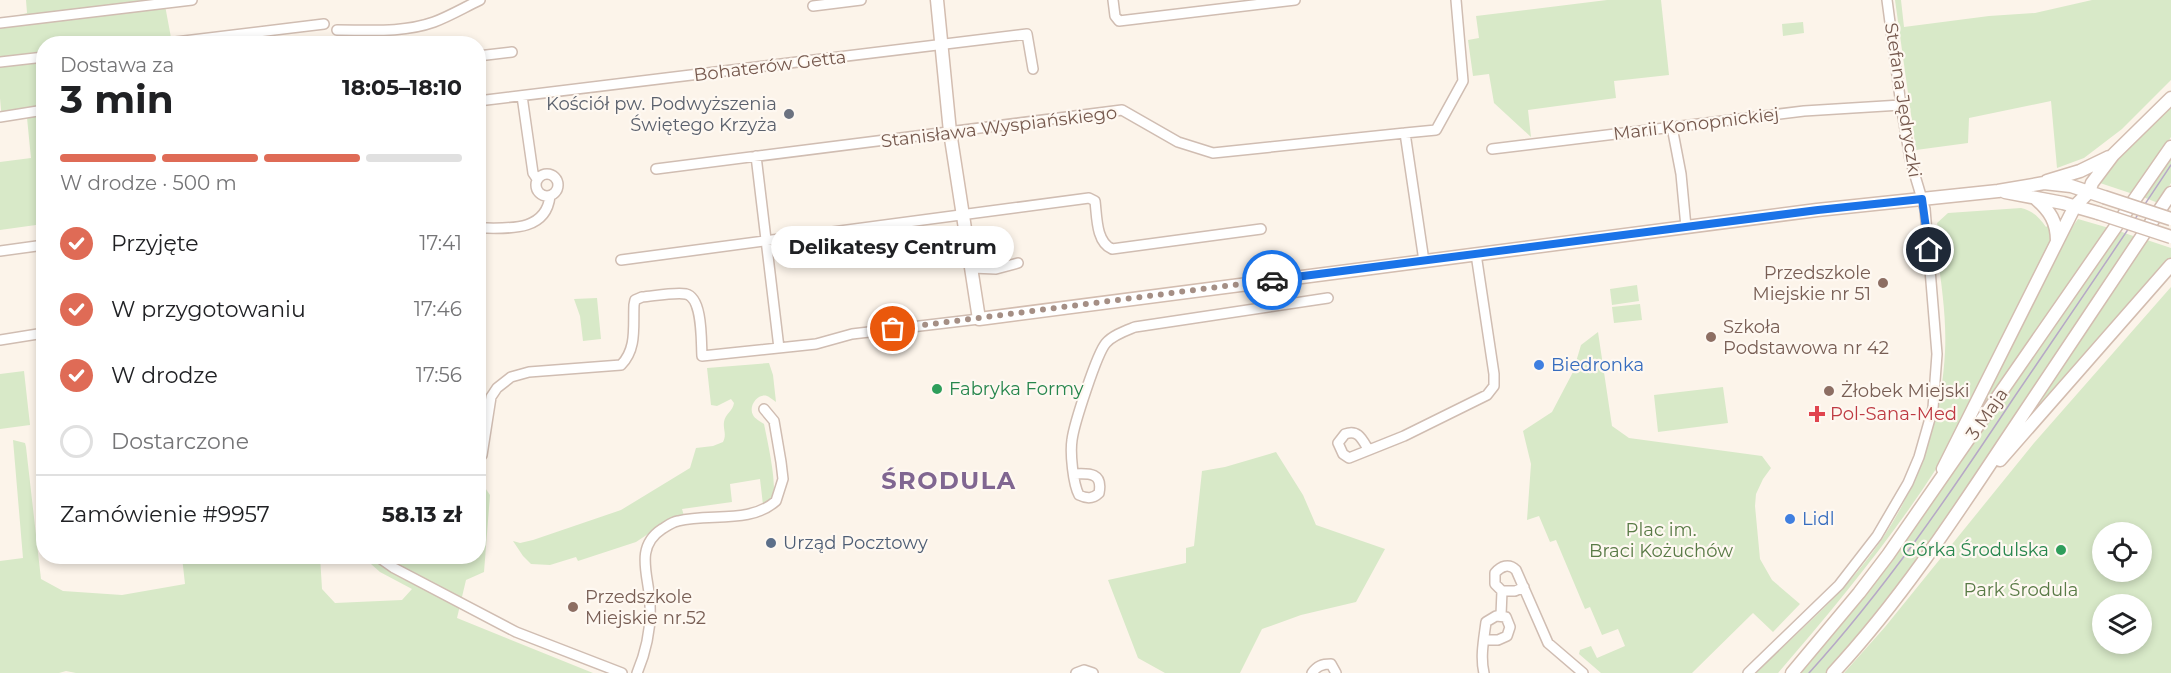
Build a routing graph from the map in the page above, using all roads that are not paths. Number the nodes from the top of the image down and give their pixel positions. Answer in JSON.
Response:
{"nodes":[{"id":1,"x":192,"y":0,"type":"edge"},
{"id":2,"x":480,"y":0,"type":"edge"},
{"id":3,"x":861,"y":0,"type":"edge"},
{"id":4,"x":937,"y":0,"type":"edge"},
{"id":5,"x":1113,"y":0,"type":"edge"},
{"id":6,"x":1295,"y":0,"type":"edge"},
{"id":7,"x":1456,"y":0,"type":"edge"},
{"id":8,"x":1887,"y":0,"type":"edge"},
{"id":9,"x":813,"y":6,"type":"dead end"},
{"id":10,"x":0,"y":23,"type":"edge"},
{"id":11,"x":324,"y":24,"type":"dead end"},
{"id":12,"x":338,"y":30,"type":"dead end"},
{"id":13,"x":225,"y":36,"type":"edge"},
{"id":14,"x":941,"y":44,"type":"junction"},
{"id":15,"x":512,"y":52,"type":"dead end"},
{"id":16,"x":486,"y":55,"type":"edge"},
{"id":17,"x":36,"y":58,"type":"edge"},
{"id":18,"x":0,"y":62,"type":"edge"},
{"id":19,"x":1033,"y":69,"type":"dead end"},
{"id":20,"x":522,"y":96,"type":"junction"},
{"id":21,"x":2171,"y":98,"type":"edge"},
{"id":22,"x":486,"y":100,"type":"edge"},
{"id":23,"x":1901,"y":105,"type":"junction"},
{"id":24,"x":36,"y":111,"type":"edge"},
{"id":25,"x":0,"y":117,"type":"edge"},
{"id":26,"x":1672,"y":127,"type":"junction"},
{"id":27,"x":950,"y":132,"type":"junction"},
{"id":28,"x":1405,"y":133,"type":"junction"},
{"id":29,"x":2171,"y":147,"type":"edge"},
{"id":30,"x":1492,"y":149,"type":"dead end"},
{"id":31,"x":2113,"y":155,"type":"junction"},
{"id":32,"x":756,"y":156,"type":"junction"},
{"id":33,"x":656,"y":169,"type":"dead end"},
{"id":34,"x":537,"y":179,"type":"junction"},
{"id":35,"x":2043,"y":183,"type":"junction"},
{"id":36,"x":1998,"y":191,"type":"junction"},
{"id":37,"x":2089,"y":192,"type":"junction"},
{"id":38,"x":2171,"y":193,"type":"edge"},
{"id":39,"x":550,"y":196,"type":"junction"},
{"id":40,"x":1922,"y":199,"type":"junction"},
{"id":41,"x":2036,"y":199,"type":"junction"},
{"id":42,"x":2075,"y":206,"type":"junction"},
{"id":43,"x":963,"y":216,"type":"junction"},
{"id":44,"x":2171,"y":219,"type":"edge"},
{"id":45,"x":1686,"y":227,"type":"junction"},
{"id":46,"x":486,"y":228,"type":"edge"},
{"id":47,"x":1261,"y":229,"type":"dead end"},
{"id":48,"x":2171,"y":237,"type":"edge"},
{"id":49,"x":767,"y":241,"type":"junction"},
{"id":50,"x":2057,"y":241,"type":"junction"},
{"id":51,"x":36,"y":246,"type":"edge"},
{"id":52,"x":0,"y":251,"type":"edge"},
{"id":53,"x":1476,"y":254,"type":"junction"},
{"id":54,"x":621,"y":260,"type":"dead end"},
{"id":55,"x":1424,"y":261,"type":"junction"},
{"id":56,"x":1018,"y":263,"type":"dead end"},
{"id":57,"x":972,"y":268,"type":"junction"},
{"id":58,"x":2169,"y":269,"type":"edge"},
{"id":59,"x":1328,"y":298,"type":"dead end"},
{"id":60,"x":979,"y":319,"type":"junction"},
{"id":61,"x":36,"y":334,"type":"edge"},
{"id":62,"x":0,"y":340,"type":"edge"},
{"id":63,"x":779,"y":348,"type":"junction"},
{"id":64,"x":764,"y":409,"type":"dead end"},
{"id":65,"x":486,"y":429,"type":"edge"},
{"id":66,"x":1368,"y":449,"type":"dead end"},
{"id":67,"x":1074,"y":474,"type":"dead end"},
{"id":68,"x":1975,"y":487,"type":"junction"},
{"id":69,"x":1934,"y":492,"type":"junction"},
{"id":70,"x":388,"y":564,"type":"edge"},
{"id":71,"x":1524,"y":587,"type":"junction"},
{"id":72,"x":1502,"y":591,"type":"junction"},
{"id":73,"x":1501,"y":615,"type":"junction"},
{"id":74,"x":1484,"y":640,"type":"junction"},
{"id":75,"x":622,"y":673,"type":"edge"},
{"id":76,"x":637,"y":673,"type":"edge"},
{"id":77,"x":1076,"y":673,"type":"edge"},
{"id":78,"x":1093,"y":673,"type":"edge"},
{"id":79,"x":1312,"y":673,"type":"edge"},
{"id":80,"x":1336,"y":673,"type":"edge"},
{"id":81,"x":1484,"y":673,"type":"edge"},
{"id":82,"x":1583,"y":673,"type":"edge"},
{"id":83,"x":1748,"y":673,"type":"edge"},
{"id":84,"x":1792,"y":673,"type":"edge"},
{"id":85,"x":1833,"y":673,"type":"edge"}],
"edges":[{"from":1,"to":10,"type":"street"},
{"from":2,"to":12,"type":"street"},
{"from":3,"to":9,"type":"street"},
{"from":4,"to":14,"type":"main road"},
{"from":5,"to":6,"type":"street"},
{"from":7,"to":28,"type":"street","name":"Stanisława Wyspiańskiego"},
{"from":8,"to":23,"type":"street","name":"Stefana Jędryczki"},
{"from":11,"to":13,"type":"street"},
{"from":14,"to":19,"type":"street","name":"Bohaterów Getta"},
{"from":14,"to":20,"type":"street","name":"Bohaterów Getta"},
{"from":14,"to":27,"type":"main road"},
{"from":15,"to":16,"type":"street"},
{"from":17,"to":18,"type":"street"},
{"from":20,"to":22,"type":"street","name":"Bohaterów Getta"},
{"from":20,"to":34,"type":"street"},
{"from":21,"to":31,"type":"main road"},
{"from":23,"to":26,"type":"street","name":"Marii Konopnickiej"},
{"from":23,"to":40,"type":"street","name":"Stefana Jędryczki"},
{"from":24,"to":25,"type":"street"},
{"from":26,"to":30,"type":"street","name":"Marii Konopnickiej"},
{"from":26,"to":45,"type":"street"},
{"from":27,"to":28,"type":"street","name":"Stanisława Wyspiańskiego"},
{"from":27,"to":32,"type":"street","name":"Stanisława Wyspiańskiego"},
{"from":27,"to":43,"type":"main road"},
{"from":28,"to":55,"type":"street"},
{"from":29,"to":69,"type":"main road","name":"3 Maja"},
{"from":31,"to":35,"type":"main road"},
{"from":31,"to":37,"type":"main road"},
{"from":32,"to":33,"type":"street","name":"Stanisława Wyspiańskiego"},
{"from":32,"to":49,"type":"street"},
{"from":34,"to":39,"type":"street"},
{"from":34,"to":39,"type":"street"},
{"from":35,"to":36,"type":"main road"},
{"from":35,"to":37,"type":"main road"},
{"from":36,"to":40,"type":"main road"},
{"from":36,"to":41,"type":"main road"},
{"from":37,"to":42,"type":"main road"},
{"from":37,"to":44,"type":"main road","bridge":true},
{"from":38,"to":68,"type":"main road","name":"3 Maja"},
{"from":39,"to":46,"type":"street"},
{"from":40,"to":45,"type":"main road"},
{"from":40,"to":83,"type":"street","name":"Stefana Jędryczki"},
{"from":41,"to":42,"type":"main road"},
{"from":41,"to":50,"type":"main road"},
{"from":42,"to":48,"type":"main road","bridge":true},
{"from":42,"to":50,"type":"main road"},
{"from":43,"to":47,"type":"street"},
{"from":43,"to":49,"type":"street"},
{"from":43,"to":57,"type":"main road"},
{"from":45,"to":53,"type":"main road"},
{"from":49,"to":54,"type":"street"},
{"from":49,"to":63,"type":"street"},
{"from":50,"to":69,"type":"main road"},
{"from":51,"to":52,"type":"street"},
{"from":53,"to":55,"type":"main road"},
{"from":53,"to":66,"type":"street"},
{"from":55,"to":60,"type":"main road"},
{"from":56,"to":57,"type":"street"},
{"from":57,"to":60,"type":"main road"},
{"from":58,"to":68,"type":"main road"},
{"from":59,"to":67,"type":"street"},
{"from":60,"to":63,"type":"street"},
{"from":61,"to":62,"type":"street"},
{"from":63,"to":65,"type":"street"},
{"from":64,"to":76,"type":"street"},
{"from":68,"to":85,"type":"main road","name":"3 Maja"},
{"from":69,"to":84,"type":"main road","name":"3 Maja"},
{"from":70,"to":75,"type":"street"},
{"from":71,"to":72,"type":"street"},
{"from":71,"to":72,"type":"street"},
{"from":71,"to":82,"type":"street"},
{"from":72,"to":73,"type":"street"},
{"from":73,"to":74,"type":"street"},
{"from":73,"to":74,"type":"street"},
{"from":74,"to":81,"type":"street"},
{"from":77,"to":78,"type":"street"},
{"from":79,"to":80,"type":"street"}]}
